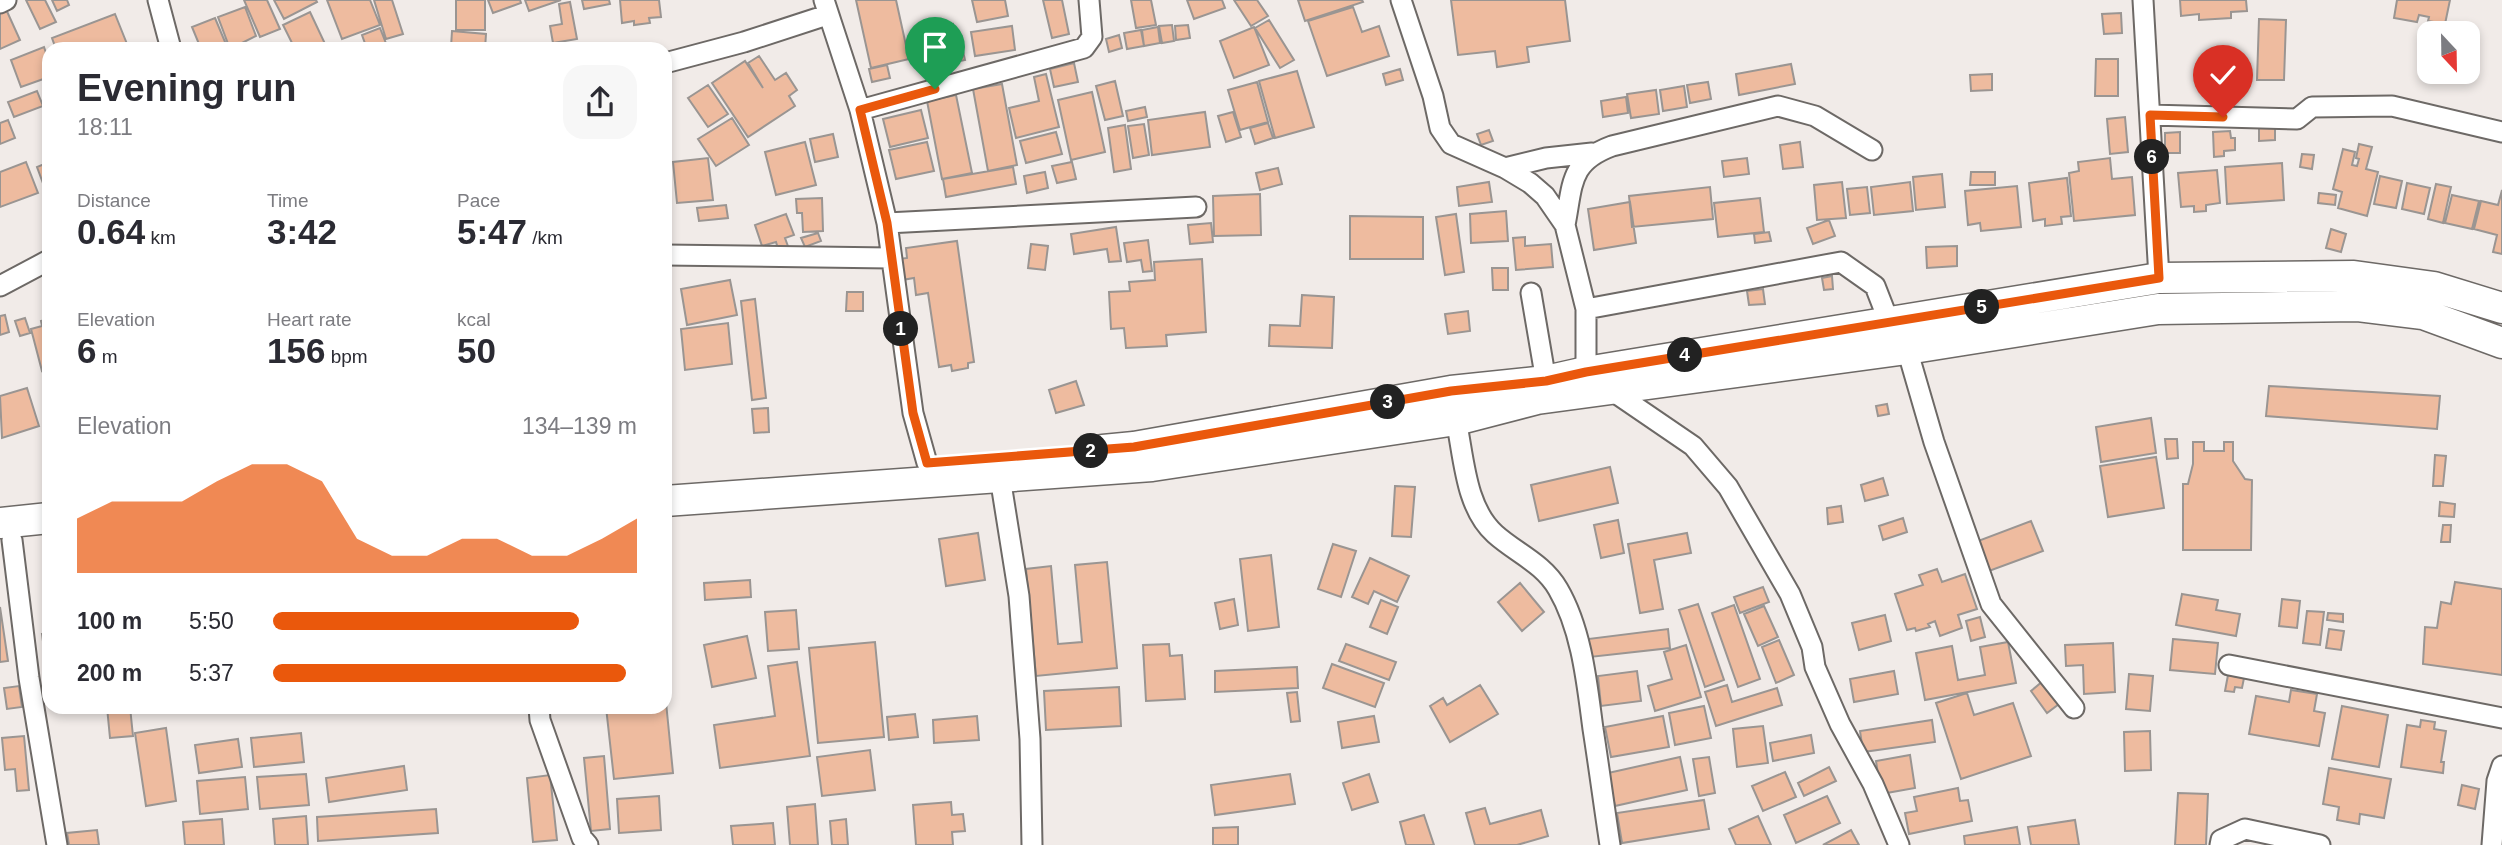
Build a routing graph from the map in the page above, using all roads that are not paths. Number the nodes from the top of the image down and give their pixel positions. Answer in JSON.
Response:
{"nodes":[{"id":1,"x":6,"y":0,"type":"edge"},
{"id":2,"x":158,"y":0,"type":"edge"},
{"id":3,"x":1089,"y":0,"type":"edge"},
{"id":4,"x":1401,"y":0,"type":"edge"},
{"id":5,"x":2143,"y":0,"type":"edge"},
{"id":6,"x":0,"y":3,"type":"edge"},
{"id":7,"x":825,"y":7,"type":"edge"},
{"id":8,"x":170,"y":42,"type":"edge"},
{"id":9,"x":672,"y":61,"type":"edge"},
{"id":10,"x":860,"y":110,"type":"junction"},
{"id":11,"x":2150,"y":115,"type":"junction"},
{"id":12,"x":2502,"y":132,"type":"edge"},
{"id":13,"x":1872,"y":150,"type":"dead end"},
{"id":14,"x":1592,"y":153,"type":"junction"},
{"id":15,"x":1505,"y":168,"type":"junction"},
{"id":16,"x":1196,"y":207,"type":"dead end"},
{"id":17,"x":887,"y":223,"type":"junction"},
{"id":18,"x":1565,"y":225,"type":"junction"},
{"id":19,"x":672,"y":255,"type":"edge"},
{"id":20,"x":890,"y":258,"type":"junction"},
{"id":21,"x":42,"y":264,"type":"edge"},
{"id":22,"x":2159,"y":278,"type":"junction"},
{"id":23,"x":0,"y":286,"type":"edge"},
{"id":24,"x":1531,"y":293,"type":"dead end"},
{"id":25,"x":1586,"y":309,"type":"junction"},
{"id":26,"x":2502,"y":309,"type":"edge"},
{"id":27,"x":1889,"y":322,"type":"junction"},
{"id":28,"x":2502,"y":343,"type":"edge"},
{"id":29,"x":1908,"y":349,"type":"junction"},
{"id":30,"x":1586,"y":372,"type":"junction"},
{"id":31,"x":1546,"y":381,"type":"junction"},
{"id":32,"x":1611,"y":390,"type":"junction"},
{"id":33,"x":1456,"y":420,"type":"junction"},
{"id":34,"x":927,"y":463,"type":"junction"},
{"id":35,"x":1000,"y":477,"type":"junction"},
{"id":36,"x":672,"y":481,"type":"edge"},
{"id":37,"x":672,"y":500,"type":"edge"},
{"id":38,"x":42,"y":521,"type":"edge"},
{"id":39,"x":4,"y":535,"type":"edge"},
{"id":40,"x":42,"y":537,"type":"edge"},
{"id":41,"x":2229,"y":665,"type":"dead end"},
{"id":42,"x":2074,"y":708,"type":"dead end"},
{"id":43,"x":539,"y":714,"type":"edge"},
{"id":44,"x":2502,"y":718,"type":"edge"},
{"id":45,"x":2502,"y":766,"type":"edge"},
{"id":46,"x":57,"y":845,"type":"edge"},
{"id":47,"x":588,"y":845,"type":"edge"},
{"id":48,"x":1032,"y":845,"type":"edge"},
{"id":49,"x":1610,"y":845,"type":"edge"},
{"id":50,"x":1899,"y":845,"type":"edge"},
{"id":51,"x":2220,"y":845,"type":"edge"},
{"id":52,"x":2320,"y":845,"type":"edge"},
{"id":53,"x":2492,"y":845,"type":"edge"}],
"edges":[{"from":1,"to":6,"type":"street"},
{"from":2,"to":8,"type":"street"},
{"from":3,"to":10,"type":"street"},
{"from":4,"to":15,"type":"street"},
{"from":5,"to":11,"type":"street"},
{"from":7,"to":9,"type":"street"},
{"from":7,"to":10,"type":"street"},
{"from":10,"to":17,"type":"street"},
{"from":11,"to":12,"type":"street"},
{"from":11,"to":22,"type":"street"},
{"from":13,"to":14,"type":"street"},
{"from":14,"to":15,"type":"street"},
{"from":14,"to":18,"type":"street"},
{"from":15,"to":18,"type":"street"},
{"from":16,"to":17,"type":"street"},
{"from":17,"to":20,"type":"street"},
{"from":18,"to":25,"type":"street"},
{"from":19,"to":20,"type":"street"},
{"from":20,"to":34,"type":"street"},
{"from":21,"to":23,"type":"street"},
{"from":22,"to":26,"type":"main road"},
{"from":22,"to":27,"type":"main road"},
{"from":24,"to":31,"type":"street"},
{"from":25,"to":27,"type":"street"},
{"from":25,"to":30,"type":"street"},
{"from":27,"to":30,"type":"main road"},
{"from":28,"to":29,"type":"main road"},
{"from":29,"to":32,"type":"main road"},
{"from":29,"to":42,"type":"street"},
{"from":30,"to":31,"type":"main road"},
{"from":31,"to":34,"type":"main road"},
{"from":32,"to":33,"type":"main road"},
{"from":32,"to":50,"type":"street"},
{"from":33,"to":35,"type":"main road"},
{"from":33,"to":49,"type":"street"},
{"from":34,"to":36,"type":"main road"},
{"from":35,"to":37,"type":"main road"},
{"from":35,"to":48,"type":"street"},
{"from":38,"to":39,"type":"main road"},
{"from":39,"to":40,"type":"main road"},
{"from":39,"to":46,"type":"street"},
{"from":41,"to":44,"type":"street"},
{"from":43,"to":47,"type":"street"},
{"from":45,"to":53,"type":"street"},
{"from":51,"to":52,"type":"street"}]}
